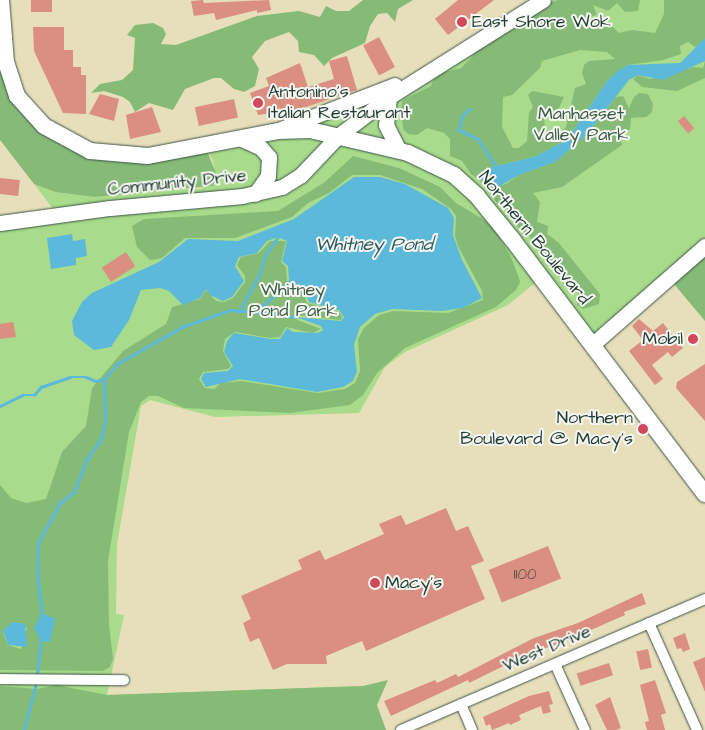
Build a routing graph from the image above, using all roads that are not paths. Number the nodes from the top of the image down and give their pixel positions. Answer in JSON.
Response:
{"nodes":[{"id":1,"x":1,"y":0,"type":"edge"},
{"id":2,"x":543,"y":0,"type":"edge"},
{"id":3,"x":424,"y":74,"type":"junction"},
{"id":4,"x":388,"y":97,"type":"junction"},
{"id":5,"x":278,"y":131,"type":"junction"},
{"id":6,"x":338,"y":136,"type":"junction"},
{"id":7,"x":239,"y":138,"type":"junction"},
{"id":8,"x":398,"y":150,"type":"junction"},
{"id":9,"x":255,"y":194,"type":"junction"},
{"id":10,"x":0,"y":223,"type":"edge"},
{"id":11,"x":705,"y":246,"type":"edge"},
{"id":12,"x":593,"y":344,"type":"junction"},
{"id":13,"x":705,"y":494,"type":"edge"},
{"id":14,"x":705,"y":599,"type":"edge"},
{"id":15,"x":649,"y":623,"type":"junction"},
{"id":16,"x":555,"y":664,"type":"junction"},
{"id":17,"x":0,"y":679,"type":"edge"},
{"id":18,"x":124,"y":680,"type":"dead end"},
{"id":19,"x":461,"y":704,"type":"junction"},
{"id":20,"x":401,"y":730,"type":"edge"},
{"id":21,"x":472,"y":730,"type":"edge"},
{"id":22,"x":585,"y":730,"type":"edge"},
{"id":23,"x":697,"y":730,"type":"edge"}],
"edges":[{"from":1,"to":7,"type":"main road","name":"Northern Boulevard"},
{"from":2,"to":3,"type":"main road"},
{"from":3,"to":4,"type":"main road","name":"Community Drive"},
{"from":3,"to":5,"type":"main road"},
{"from":4,"to":6,"type":"main road","name":"Community Drive"},
{"from":4,"to":8,"type":"main road"},
{"from":5,"to":6,"type":"main road","name":"Northern Boulevard"},
{"from":5,"to":7,"type":"main road","name":"Northern Boulevard"},
{"from":6,"to":8,"type":"main road","name":"Northern Boulevard"},
{"from":6,"to":9,"type":"main road","name":"Community Drive"},
{"from":7,"to":9,"type":"main road"},
{"from":8,"to":12,"type":"main road","name":"Northern Boulevard"},
{"from":9,"to":10,"type":"main road","name":"Community Drive"},
{"from":11,"to":12,"type":"main road"},
{"from":12,"to":13,"type":"main road","name":"Northern Boulevard"},
{"from":14,"to":15,"type":"street","name":"West Drive"},
{"from":15,"to":16,"type":"street","name":"West Drive"},
{"from":15,"to":23,"type":"street"},
{"from":16,"to":19,"type":"street","name":"West Drive"},
{"from":16,"to":22,"type":"street"},
{"from":17,"to":18,"type":"street"},
{"from":19,"to":20,"type":"street","name":"West Drive"},
{"from":19,"to":21,"type":"street"}]}
